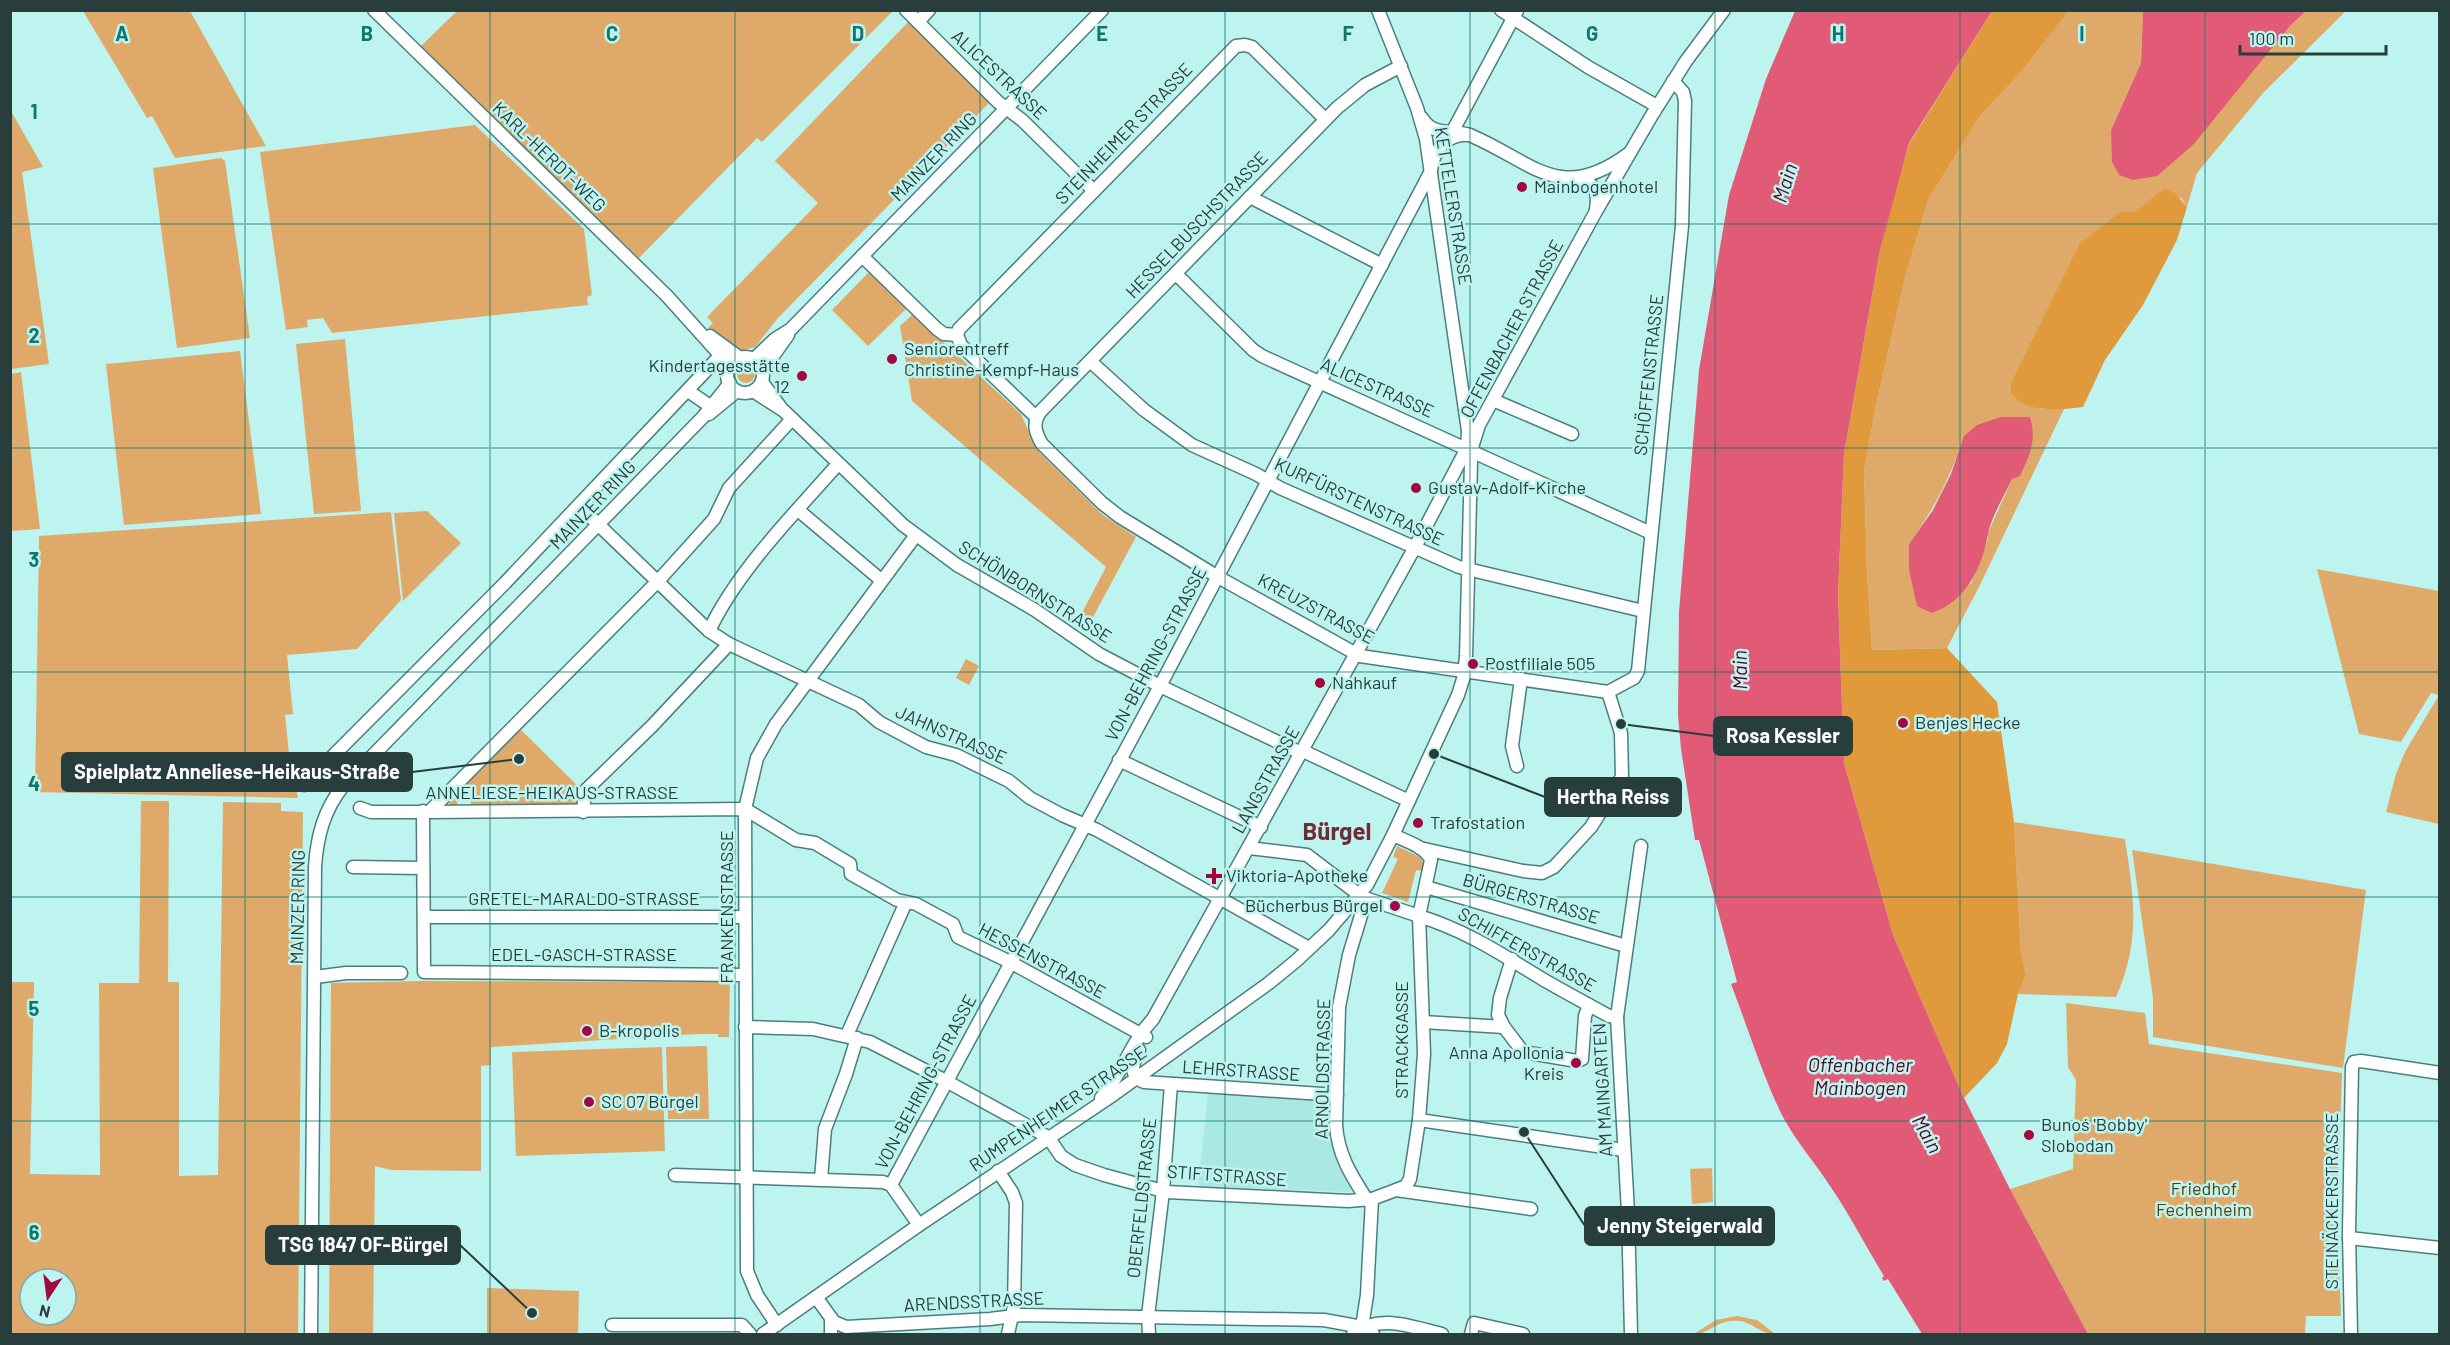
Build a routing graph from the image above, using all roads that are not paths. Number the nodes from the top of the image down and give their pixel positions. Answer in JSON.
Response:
{"nodes":[{"id":1,"x":374,"y":10,"type":"edge"},
{"id":2,"x":906,"y":10,"type":"edge"},
{"id":3,"x":929,"y":10,"type":"edge"},
{"id":4,"x":1102,"y":10,"type":"edge"},
{"id":5,"x":1378,"y":10,"type":"edge"},
{"id":6,"x":1502,"y":10,"type":"edge"},
{"id":7,"x":1724,"y":10,"type":"edge"},
{"id":8,"x":1515,"y":14,"type":"edge"},
{"id":9,"x":918,"y":22,"type":"junction"},
{"id":10,"x":1401,"y":66,"type":"junction"},
{"id":11,"x":1673,"y":81,"type":"junction"},
{"id":12,"x":1657,"y":106,"type":"junction"},
{"id":13,"x":1006,"y":108,"type":"junction"},
{"id":14,"x":1417,"y":108,"type":"junction"},
{"id":15,"x":1326,"y":119,"type":"junction"},
{"id":16,"x":1450,"y":136,"type":"junction"},
{"id":17,"x":1631,"y":151,"type":"junction"},
{"id":18,"x":1431,"y":171,"type":"junction"},
{"id":19,"x":1573,"y":177,"type":"junction"},
{"id":20,"x":1094,"y":191,"type":"junction"},
{"id":21,"x":1250,"y":196,"type":"junction"},
{"id":22,"x":1595,"y":213,"type":"junction"},
{"id":23,"x":862,"y":256,"type":"junction"},
{"id":24,"x":1382,"y":265,"type":"junction"},
{"id":25,"x":1176,"y":274,"type":"junction"},
{"id":26,"x":791,"y":328,"type":"junction"},
{"id":27,"x":699,"y":330,"type":"junction"},
{"id":28,"x":957,"y":335,"type":"junction"},
{"id":29,"x":740,"y":358,"type":"junction"},
{"id":30,"x":754,"y":359,"type":"junction"},
{"id":31,"x":716,"y":360,"type":"dead end"},
{"id":32,"x":1090,"y":361,"type":"junction"},
{"id":33,"x":730,"y":366,"type":"junction"},
{"id":34,"x":1461,"y":379,"type":"junction"},
{"id":35,"x":759,"y":381,"type":"junction"},
{"id":36,"x":1320,"y":382,"type":"junction"},
{"id":37,"x":734,"y":387,"type":"junction"},
{"id":38,"x":688,"y":391,"type":"junction"},
{"id":39,"x":1492,"y":401,"type":"junction"},
{"id":40,"x":710,"y":406,"type":"junction"},
{"id":41,"x":788,"y":415,"type":"junction"},
{"id":42,"x":703,"y":417,"type":"junction"},
{"id":43,"x":1036,"y":421,"type":"junction"},
{"id":44,"x":1572,"y":434,"type":"dead end"},
{"id":45,"x":1469,"y":449,"type":"junction"},
{"id":46,"x":838,"y":464,"type":"junction"},
{"id":47,"x":1451,"y":480,"type":"junction"},
{"id":48,"x":1471,"y":480,"type":"junction"},
{"id":49,"x":1269,"y":481,"type":"junction"},
{"id":50,"x":579,"y":506,"type":"junction"},
{"id":51,"x":798,"y":510,"type":"junction"},
{"id":52,"x":599,"y":525,"type":"junction"},
{"id":53,"x":1652,"y":532,"type":"junction"},
{"id":54,"x":916,"y":535,"type":"junction"},
{"id":55,"x":1415,"y":547,"type":"junction"},
{"id":56,"x":1468,"y":570,"type":"junction"},
{"id":57,"x":1218,"y":577,"type":"junction"},
{"id":58,"x":659,"y":580,"type":"junction"},
{"id":59,"x":881,"y":580,"type":"junction"},
{"id":60,"x":1643,"y":611,"type":"junction"},
{"id":61,"x":709,"y":631,"type":"junction"},
{"id":62,"x":729,"y":644,"type":"junction"},
{"id":63,"x":1356,"y":654,"type":"junction"},
{"id":64,"x":1465,"y":672,"type":"junction"},
{"id":65,"x":1521,"y":679,"type":"junction"},
{"id":66,"x":808,"y":681,"type":"junction"},
{"id":67,"x":1160,"y":686,"type":"junction"},
{"id":68,"x":1608,"y":692,"type":"junction"},
{"id":69,"x":1302,"y":752,"type":"junction"},
{"id":70,"x":1119,"y":760,"type":"junction"},
{"id":71,"x":1517,"y":766,"type":"dead end"},
{"id":72,"x":304,"y":785,"type":"dead end"},
{"id":73,"x":1409,"y":801,"type":"junction"},
{"id":74,"x":360,"y":808,"type":"dead end"},
{"id":75,"x":745,"y":809,"type":"junction"},
{"id":76,"x":426,"y":812,"type":"junction"},
{"id":77,"x":583,"y":812,"type":"junction"},
{"id":78,"x":1084,"y":825,"type":"junction"},
{"id":79,"x":1261,"y":827,"type":"junction"},
{"id":80,"x":1393,"y":836,"type":"junction"},
{"id":81,"x":1641,"y":846,"type":"dead end"},
{"id":82,"x":1249,"y":848,"type":"junction"},
{"id":83,"x":1420,"y":848,"type":"junction"},
{"id":84,"x":353,"y":867,"type":"dead end"},
{"id":85,"x":422,"y":868,"type":"junction"},
{"id":86,"x":1426,"y":887,"type":"junction"},
{"id":87,"x":1362,"y":897,"type":"junction"},
{"id":88,"x":1220,"y":899,"type":"junction"},
{"id":89,"x":906,"y":902,"type":"junction"},
{"id":90,"x":1419,"y":916,"type":"junction"},
{"id":91,"x":424,"y":917,"type":"junction"},
{"id":92,"x":745,"y":917,"type":"junction"},
{"id":93,"x":1626,"y":946,"type":"junction"},
{"id":94,"x":1309,"y":948,"type":"junction"},
{"id":95,"x":1512,"y":959,"type":"junction"},
{"id":96,"x":1010,"y":962,"type":"junction"},
{"id":97,"x":401,"y":972,"type":"dead end"},
{"id":98,"x":744,"y":975,"type":"junction"},
{"id":99,"x":315,"y":977,"type":"junction"},
{"id":100,"x":1589,"y":1005,"type":"junction"},
{"id":101,"x":1617,"y":1017,"type":"junction"},
{"id":102,"x":1423,"y":1022,"type":"junction"},
{"id":103,"x":745,"y":1027,"type":"junction"},
{"id":104,"x":1504,"y":1027,"type":"junction"},
{"id":105,"x":1143,"y":1036,"type":"junction"},
{"id":106,"x":852,"y":1037,"type":"junction"},
{"id":107,"x":2439,"y":1073,"type":"edge"},
{"id":108,"x":1137,"y":1078,"type":"junction"},
{"id":109,"x":946,"y":1081,"type":"junction"},
{"id":110,"x":1171,"y":1084,"type":"junction"},
{"id":111,"x":1337,"y":1095,"type":"junction"},
{"id":112,"x":1079,"y":1116,"type":"junction"},
{"id":113,"x":1419,"y":1120,"type":"junction"},
{"id":114,"x":1048,"y":1137,"type":"junction"},
{"id":115,"x":1624,"y":1150,"type":"junction"},
{"id":116,"x":998,"y":1172,"type":"junction"},
{"id":117,"x":675,"y":1175,"type":"dead end"},
{"id":118,"x":746,"y":1176,"type":"junction"},
{"id":119,"x":821,"y":1179,"type":"junction"},
{"id":120,"x":891,"y":1185,"type":"junction"},
{"id":121,"x":1162,"y":1191,"type":"junction"},
{"id":122,"x":1396,"y":1191,"type":"junction"},
{"id":123,"x":1370,"y":1199,"type":"junction"},
{"id":124,"x":1531,"y":1209,"type":"dead end"},
{"id":125,"x":919,"y":1225,"type":"junction"},
{"id":126,"x":2349,"y":1238,"type":"junction"},
{"id":127,"x":2439,"y":1248,"type":"edge"},
{"id":128,"x":816,"y":1297,"type":"junction"},
{"id":129,"x":1013,"y":1315,"type":"junction"},
{"id":130,"x":1148,"y":1316,"type":"junction"},
{"id":131,"x":831,"y":1318,"type":"junction"},
{"id":132,"x":612,"y":1325,"type":"dead end"},
{"id":133,"x":777,"y":1325,"type":"junction"},
{"id":134,"x":1363,"y":1332,"type":"edge"},
{"id":135,"x":311,"y":1335,"type":"edge"},
{"id":136,"x":750,"y":1335,"type":"edge"},
{"id":137,"x":763,"y":1335,"type":"edge"},
{"id":138,"x":831,"y":1335,"type":"edge"},
{"id":139,"x":1008,"y":1335,"type":"edge"},
{"id":140,"x":1149,"y":1335,"type":"edge"},
{"id":141,"x":1442,"y":1335,"type":"edge"},
{"id":142,"x":1471,"y":1335,"type":"edge"},
{"id":143,"x":1522,"y":1335,"type":"edge"},
{"id":144,"x":1631,"y":1335,"type":"edge"},
{"id":145,"x":2351,"y":1335,"type":"edge"}],
"edges":[{"from":1,"to":27,"type":"street","name":"KARL-HERDT-WEG"},
{"from":2,"to":9,"type":"street","name":"ALICESTRASSE"},
{"from":3,"to":9,"type":"street"},
{"from":4,"to":13,"type":"street","name":"MAINZER RING"},
{"from":5,"to":10,"type":"street","name":"KETTELERSTRASSE"},
{"from":6,"to":8,"type":"street"},
{"from":7,"to":11,"type":"street","name":"OFFENBACHER STRASSE"},
{"from":8,"to":12,"type":"street"},
{"from":8,"to":16,"type":"street","name":"VON-BEHRING-STRASSE"},
{"from":9,"to":13,"type":"street","name":"ALICESTRASSE"},
{"from":10,"to":14,"type":"street","name":"KETTELERSTRASSE"},
{"from":10,"to":15,"type":"street","name":"HESSELBUSCHSTRASSE"},
{"from":11,"to":12,"type":"street","name":"OFFENBACHER STRASSE"},
{"from":11,"to":53,"type":"street","name":"SCHÖFFENSTRASSE"},
{"from":12,"to":17,"type":"street","name":"OFFENBACHER STRASSE"},
{"from":13,"to":20,"type":"street","name":"ALICESTRASSE"},
{"from":13,"to":23,"type":"street","name":"MAINZER RING"},
{"from":14,"to":16,"type":"street"},
{"from":14,"to":18,"type":"street","name":"KETTELERSTRASSE"},
{"from":15,"to":20,"type":"street","name":"STEINHEIMER STRASSE"},
{"from":15,"to":21,"type":"street","name":"HESSELBUSCHSTRASSE"},
{"from":16,"to":18,"type":"street","name":"VON-BEHRING-STRASSE"},
{"from":16,"to":19,"type":"street"},
{"from":17,"to":19,"type":"street"},
{"from":17,"to":22,"type":"street","name":"OFFENBACHER STRASSE"},
{"from":18,"to":24,"type":"street","name":"VON-BEHRING-STRASSE"},
{"from":18,"to":34,"type":"street","name":"KETTELERSTRASSE"},
{"from":19,"to":22,"type":"street"},
{"from":20,"to":28,"type":"street","name":"STEINHEIMER STRASSE"},
{"from":21,"to":24,"type":"street"},
{"from":21,"to":25,"type":"street","name":"HESSELBUSCHSTRASSE"},
{"from":22,"to":39,"type":"street","name":"OFFENBACHER STRASSE"},
{"from":23,"to":26,"type":"street","name":"MAINZER RING"},
{"from":23,"to":28,"type":"street"},
{"from":24,"to":36,"type":"street","name":"VON-BEHRING-STRASSE"},
{"from":25,"to":32,"type":"street","name":"HESSELBUSCHSTRASSE"},
{"from":25,"to":36,"type":"street","name":"ALICESTRASSE"},
{"from":26,"to":30,"type":"street","name":"MAINZER RING"},
{"from":26,"to":35,"type":"street","name":"MAINZER RING"},
{"from":27,"to":29,"type":"street","name":"KARL-HERDT-WEG"},
{"from":27,"to":33,"type":"street","name":"KARL-HERDT-WEG"},
{"from":28,"to":43,"type":"street"},
{"from":29,"to":30,"type":"street"},
{"from":29,"to":33,"type":"street"},
{"from":30,"to":35,"type":"street"},
{"from":31,"to":38,"type":"street","name":"MAINZER RING"},
{"from":32,"to":43,"type":"street","name":"HESSELBUSCHSTRASSE"},
{"from":32,"to":49,"type":"street","name":"KURFÜRSTENSTRASSE"},
{"from":33,"to":37,"type":"street"},
{"from":34,"to":39,"type":"street","name":"KETTELERSTRASSE"},
{"from":34,"to":45,"type":"street","name":"KETTELERSTRASSE"},
{"from":35,"to":37,"type":"street"},
{"from":35,"to":41,"type":"street","name":"SCHÖNBORNSTRASSE"},
{"from":36,"to":45,"type":"street","name":"ALICESTRASSE"},
{"from":36,"to":49,"type":"street","name":"VON-BEHRING-STRASSE"},
{"from":37,"to":40,"type":"street","name":"MAINZER RING"},
{"from":37,"to":42,"type":"street","name":"MAINZER RING"},
{"from":38,"to":40,"type":"street"},
{"from":38,"to":50,"type":"street","name":"MAINZER RING"},
{"from":39,"to":44,"type":"street"},
{"from":39,"to":45,"type":"street","name":"OFFENBACHER STRASSE"},
{"from":40,"to":42,"type":"street","name":"MAINZER RING"},
{"from":41,"to":46,"type":"street","name":"SCHÖNBORNSTRASSE"},
{"from":41,"to":58,"type":"street"},
{"from":42,"to":52,"type":"street","name":"MAINZER RING"},
{"from":43,"to":57,"type":"street","name":"KREUZSTRASSE"},
{"from":45,"to":47,"type":"street","name":"LANGSTRASSE"},
{"from":45,"to":48,"type":"street","name":"OFFENBACHER STRASSE"},
{"from":45,"to":53,"type":"street","name":"ALICESTRASSE"},
{"from":46,"to":51,"type":"street"},
{"from":46,"to":54,"type":"street","name":"SCHÖNBORNSTRASSE"},
{"from":47,"to":48,"type":"street"},
{"from":47,"to":55,"type":"street","name":"LANGSTRASSE"},
{"from":48,"to":56,"type":"street","name":"OFFENBACHER STRASSE"},
{"from":49,"to":55,"type":"street","name":"KURFÜRSTENSTRASSE"},
{"from":49,"to":57,"type":"street","name":"VON-BEHRING-STRASSE"},
{"from":50,"to":52,"type":"street","name":"JAHNSTRASSE"},
{"from":50,"to":72,"type":"street","name":"MAINZER RING"},
{"from":51,"to":59,"type":"street"},
{"from":51,"to":61,"type":"street"},
{"from":52,"to":58,"type":"street","name":"JAHNSTRASSE"},
{"from":52,"to":99,"type":"street","name":"MAINZER RING"},
{"from":53,"to":60,"type":"street","name":"SCHÖFFENSTRASSE"},
{"from":54,"to":59,"type":"street","name":"FRANKENSTRASSE"},
{"from":54,"to":67,"type":"street","name":"SCHÖNBORNSTRASSE"},
{"from":55,"to":56,"type":"street","name":"KURFÜRSTENSTRASSE"},
{"from":55,"to":63,"type":"street","name":"LANGSTRASSE"},
{"from":56,"to":60,"type":"street","name":"KURFÜRSTENSTRASSE"},
{"from":56,"to":64,"type":"street","name":"OFFENBACHER STRASSE"},
{"from":57,"to":63,"type":"street","name":"KREUZSTRASSE"},
{"from":57,"to":67,"type":"street","name":"VON-BEHRING-STRASSE"},
{"from":58,"to":61,"type":"street","name":"JAHNSTRASSE"},
{"from":58,"to":76,"type":"street"},
{"from":59,"to":66,"type":"street","name":"FRANKENSTRASSE"},
{"from":60,"to":68,"type":"street","name":"SCHÖFFENSTRASSE"},
{"from":61,"to":62,"type":"street","name":"JAHNSTRASSE"},
{"from":62,"to":66,"type":"street","name":"JAHNSTRASSE"},
{"from":62,"to":77,"type":"street"},
{"from":63,"to":64,"type":"street","name":"KREUZSTRASSE"},
{"from":63,"to":69,"type":"street","name":"LANGSTRASSE"},
{"from":64,"to":65,"type":"street","name":"KREUZSTRASSE"},
{"from":64,"to":73,"type":"street","name":"OFFENBACHER STRASSE"},
{"from":65,"to":68,"type":"street","name":"KREUZSTRASSE"},
{"from":65,"to":71,"type":"street"},
{"from":66,"to":75,"type":"street","name":"FRANKENSTRASSE"},
{"from":66,"to":78,"type":"street","name":"JAHNSTRASSE"},
{"from":67,"to":69,"type":"street","name":"SCHÖNBORNSTRASSE"},
{"from":67,"to":70,"type":"street","name":"VON-BEHRING-STRASSE"},
{"from":68,"to":83,"type":"street"},
{"from":69,"to":73,"type":"street","name":"SCHÖNBORNSTRASSE"},
{"from":69,"to":79,"type":"street","name":"LANGSTRASSE"},
{"from":70,"to":78,"type":"street","name":"VON-BEHRING-STRASSE"},
{"from":70,"to":79,"type":"street"},
{"from":73,"to":80,"type":"street","name":"OFFENBACHER STRASSE"},
{"from":74,"to":76,"type":"street","name":"ANNELIESE-HEIKAUS-STRASSE"},
{"from":75,"to":77,"type":"street","name":"ANNELIESE-HEIKAUS-STRASSE"},
{"from":75,"to":89,"type":"street","name":"HESSENSTRASSE"},
{"from":75,"to":92,"type":"street","name":"FRANKENSTRASSE"},
{"from":76,"to":77,"type":"street","name":"ANNELIESE-HEIKAUS-STRASSE"},
{"from":76,"to":85,"type":"street"},
{"from":78,"to":88,"type":"street","name":"JAHNSTRASSE"},
{"from":78,"to":96,"type":"street","name":"VON-BEHRING-STRASSE"},
{"from":79,"to":82,"type":"street","name":"LANGSTRASSE"},
{"from":80,"to":83,"type":"street"},
{"from":80,"to":87,"type":"street","name":"OFFENBACHER STRASSE"},
{"from":81,"to":93,"type":"street","name":"AM MAINGARTEN"},
{"from":82,"to":87,"type":"street"},
{"from":82,"to":88,"type":"street","name":"LANGSTRASSE"},
{"from":83,"to":86,"type":"street","name":"STRACKGASSE"},
{"from":84,"to":85,"type":"street"},
{"from":85,"to":91,"type":"street"},
{"from":86,"to":90,"type":"street","name":"STRACKGASSE"},
{"from":86,"to":93,"type":"street","name":"BÜRGERSTRASSE"},
{"from":87,"to":90,"type":"street","name":"SCHIFFERSTRASSE"},
{"from":87,"to":94,"type":"street","name":"RUMPENHEIMER STRASSE"},
{"from":87,"to":111,"type":"street","name":"ARNOLDSTRASSE"},
{"from":88,"to":94,"type":"street","name":"JAHNSTRASSE"},
{"from":88,"to":105,"type":"street","name":"LANGSTRASSE"},
{"from":89,"to":96,"type":"street","name":"HESSENSTRASSE"},
{"from":89,"to":106,"type":"street"},
{"from":90,"to":95,"type":"street","name":"SCHIFFERSTRASSE"},
{"from":90,"to":102,"type":"street","name":"STRACKGASSE"},
{"from":91,"to":92,"type":"street","name":"GRETEL-MARALDO-STRASSE"},
{"from":91,"to":98,"type":"street","name":"EDEL-GASCH-STRASSE"},
{"from":92,"to":98,"type":"street","name":"FRANKENSTRASSE"},
{"from":93,"to":101,"type":"street","name":"AM MAINGARTEN"},
{"from":94,"to":108,"type":"street","name":"RUMPENHEIMER STRASSE"},
{"from":95,"to":100,"type":"street","name":"SCHIFFERSTRASSE"},
{"from":95,"to":104,"type":"street"},
{"from":96,"to":105,"type":"street","name":"HESSENSTRASSE"},
{"from":96,"to":109,"type":"street","name":"VON-BEHRING-STRASSE"},
{"from":97,"to":99,"type":"street"},
{"from":98,"to":103,"type":"street","name":"FRANKENSTRASSE"},
{"from":99,"to":135,"type":"street","name":"MAINZER RING"},
{"from":100,"to":101,"type":"street","name":"SCHIFFERSTRASSE"},
{"from":100,"to":104,"type":"street"},
{"from":101,"to":115,"type":"street","name":"AM MAINGARTEN"},
{"from":102,"to":104,"type":"street"},
{"from":102,"to":113,"type":"street","name":"STRACKGASSE"},
{"from":103,"to":106,"type":"street","name":"STIFTSTRASSE"},
{"from":103,"to":118,"type":"street","name":"FRANKENSTRASSE"},
{"from":105,"to":108,"type":"street"},
{"from":105,"to":112,"type":"street","name":"LANGSTRASSE"},
{"from":106,"to":109,"type":"street","name":"STIFTSTRASSE"},
{"from":106,"to":119,"type":"street"},
{"from":107,"to":126,"type":"street","name":"STEINÄCKERSTRASSE"},
{"from":108,"to":110,"type":"street","name":"LEHRSTRASSE"},
{"from":108,"to":112,"type":"street","name":"RUMPENHEIMER STRASSE"},
{"from":109,"to":114,"type":"street","name":"STIFTSTRASSE"},
{"from":109,"to":120,"type":"street","name":"VON-BEHRING-STRASSE"},
{"from":110,"to":111,"type":"street","name":"LEHRSTRASSE"},
{"from":110,"to":121,"type":"street","name":"OBERFELDSTRASSE"},
{"from":111,"to":123,"type":"street","name":"ARNOLDSTRASSE"},
{"from":112,"to":114,"type":"street","name":"RUMPENHEIMER STRASSE"},
{"from":113,"to":115,"type":"street"},
{"from":113,"to":122,"type":"street","name":"STRACKGASSE"},
{"from":114,"to":116,"type":"street","name":"RUMPENHEIMER STRASSE"},
{"from":114,"to":121,"type":"street","name":"STIFTSTRASSE"},
{"from":115,"to":144,"type":"street","name":"AM MAINGARTEN"},
{"from":116,"to":125,"type":"street","name":"RUMPENHEIMER STRASSE"},
{"from":116,"to":129,"type":"street"},
{"from":117,"to":118,"type":"street"},
{"from":118,"to":119,"type":"street"},
{"from":118,"to":133,"type":"street","name":"FRANKENSTRASSE"},
{"from":119,"to":120,"type":"street"},
{"from":120,"to":125,"type":"street"},
{"from":121,"to":123,"type":"street","name":"STIFTSTRASSE"},
{"from":121,"to":130,"type":"street","name":"OBERFELDSTRASSE"},
{"from":122,"to":123,"type":"street","name":"STIFTSTRASSE"},
{"from":122,"to":124,"type":"street","name":"STIFTSTRASSE"},
{"from":123,"to":134,"type":"street"},
{"from":125,"to":128,"type":"street","name":"RUMPENHEIMER STRASSE"},
{"from":126,"to":127,"type":"street"},
{"from":126,"to":145,"type":"street","name":"STEINÄCKERSTRASSE"},
{"from":128,"to":131,"type":"street"},
{"from":128,"to":133,"type":"street","name":"RUMPENHEIMER STRASSE"},
{"from":129,"to":130,"type":"street","name":"ARENDSSTRASSE"},
{"from":129,"to":131,"type":"street","name":"ARENDSSTRASSE"},
{"from":129,"to":139,"type":"street"},
{"from":130,"to":134,"type":"street","name":"ARENDSSTRASSE"},
{"from":130,"to":140,"type":"street"},
{"from":131,"to":138,"type":"street"},
{"from":132,"to":136,"type":"street"},
{"from":133,"to":137,"type":"street","name":"RUMPENHEIMER STRASSE"},
{"from":134,"to":141,"type":"street","name":"ARENDSSTRASSE"},
{"from":142,"to":143,"type":"street"}]}
